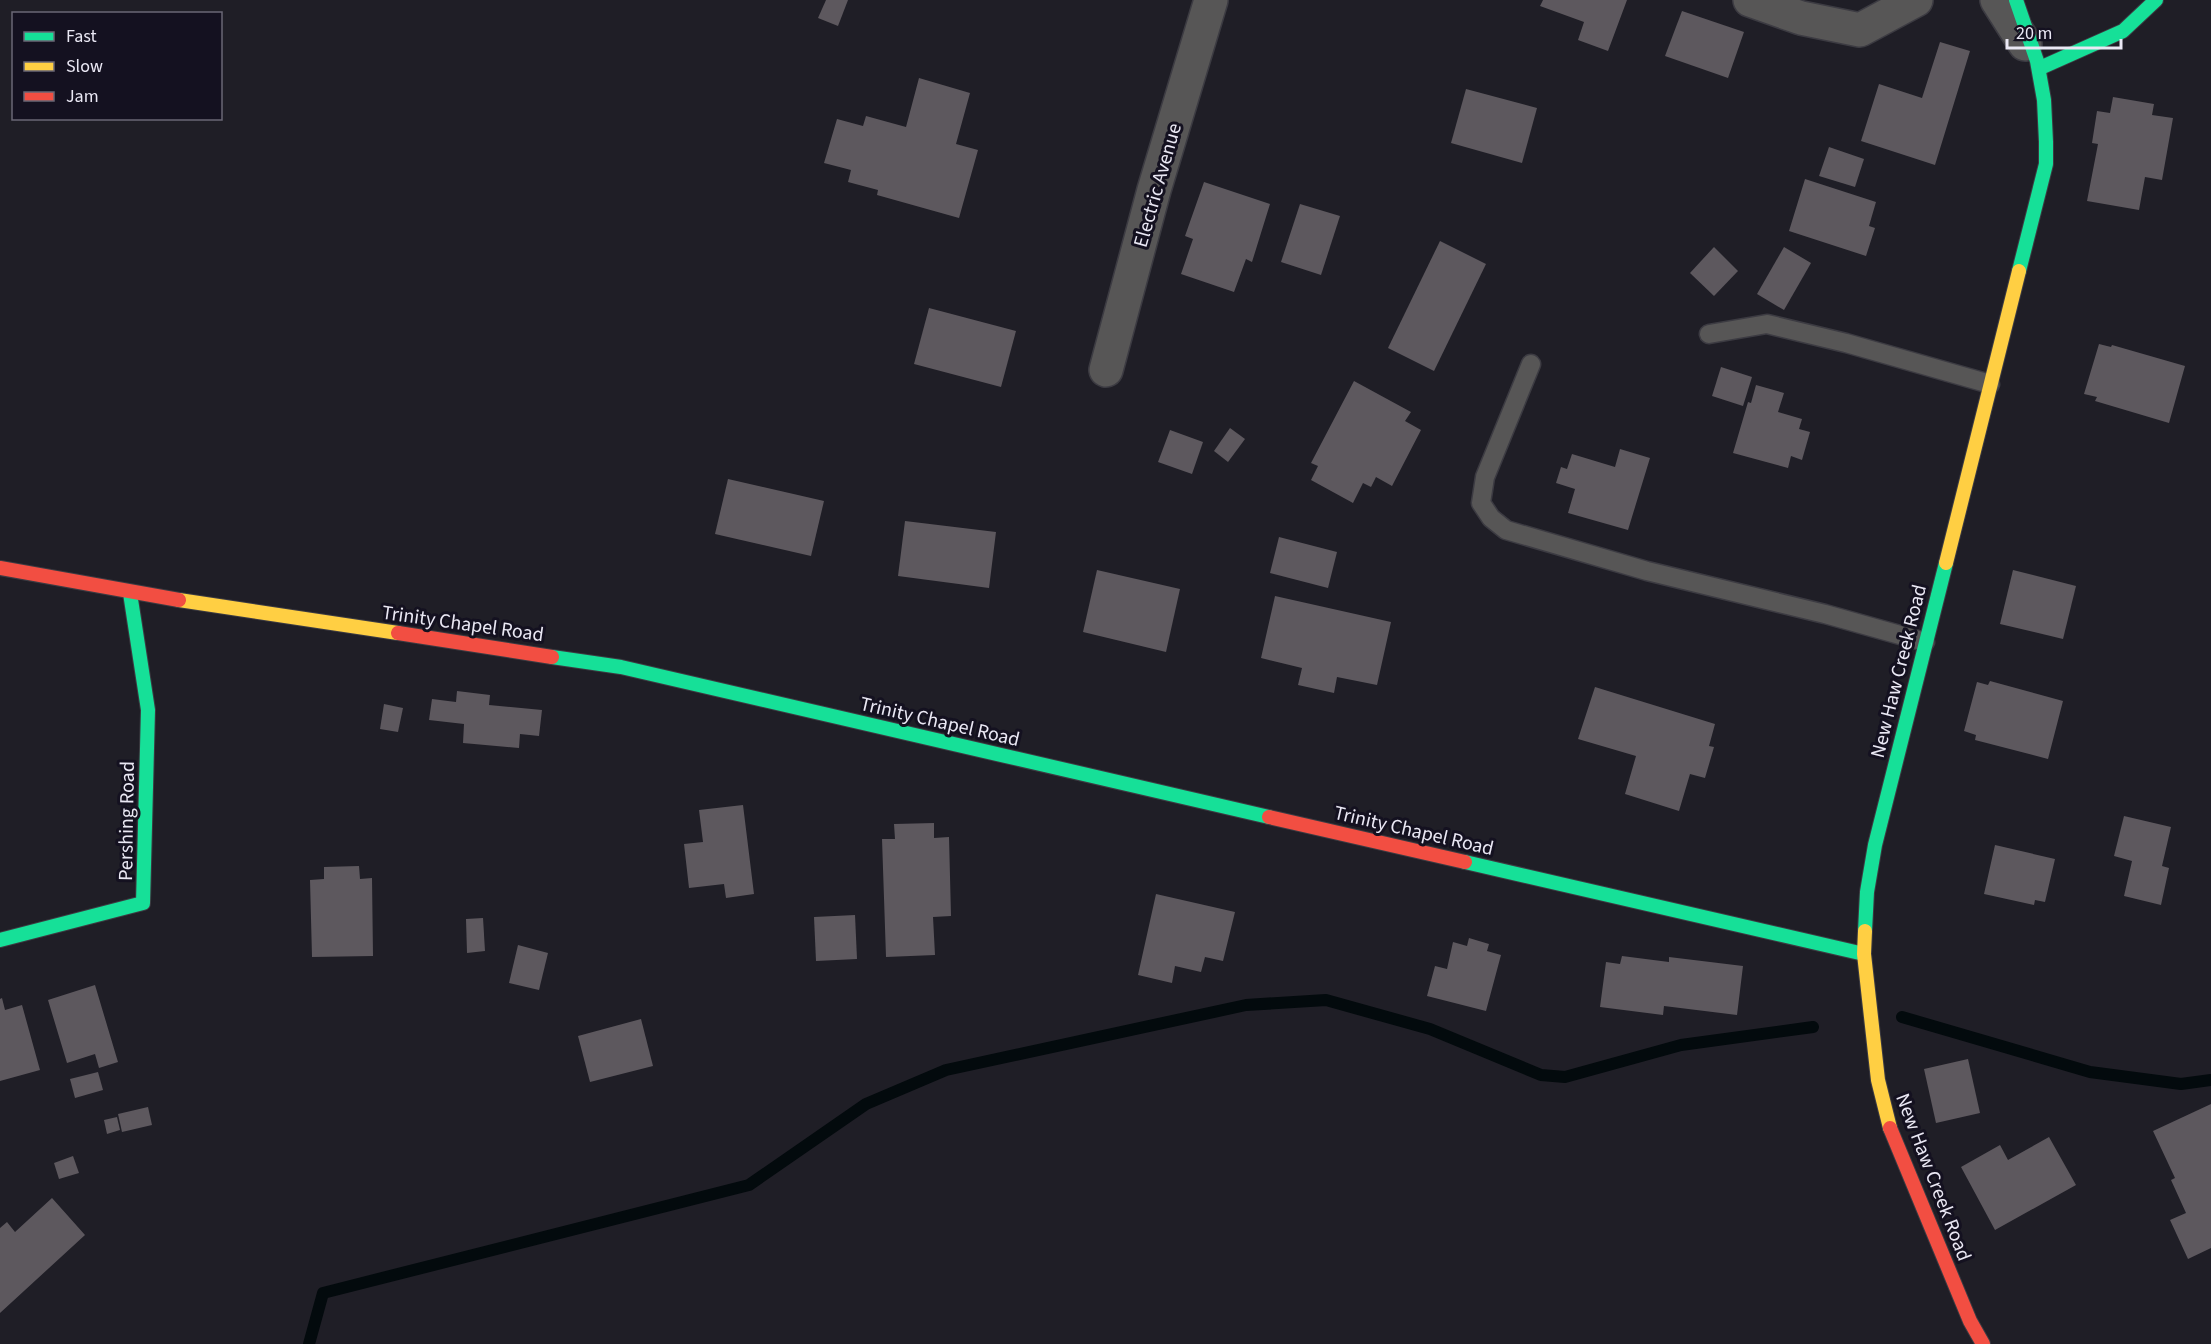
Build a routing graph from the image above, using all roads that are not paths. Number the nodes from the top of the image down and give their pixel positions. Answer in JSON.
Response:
{"nodes":[{"id":1,"x":1211,"y":0,"type":"edge"},
{"id":2,"x":1750,"y":0,"type":"edge"},
{"id":3,"x":1916,"y":0,"type":"edge"},
{"id":4,"x":1997,"y":0,"type":"edge"},
{"id":5,"x":2016,"y":0,"type":"edge"},
{"id":6,"x":2156,"y":0,"type":"edge"},
{"id":7,"x":2040,"y":68,"type":"junction"},
{"id":8,"x":1709,"y":334,"type":"dead end"},
{"id":9,"x":1532,"y":364,"type":"dead end"},
{"id":10,"x":1106,"y":370,"type":"dead end"},
{"id":11,"x":1990,"y":384,"type":"junction"},
{"id":12,"x":0,"y":568,"type":"edge"},
{"id":13,"x":130,"y":593,"type":"junction"},
{"id":14,"x":1925,"y":642,"type":"junction"},
{"id":15,"x":0,"y":940,"type":"edge"},
{"id":16,"x":1864,"y":954,"type":"junction"},
{"id":17,"x":1983,"y":1344,"type":"edge"}],
"edges":[{"from":1,"to":10,"type":"street","name":"Electric Avenue"},
{"from":2,"to":3,"type":"street"},
{"from":4,"to":7,"type":"street"},
{"from":5,"to":7,"type":"street","name":"New Haw Creek Road"},
{"from":6,"to":7,"type":"street"},
{"from":7,"to":11,"type":"street","name":"New Haw Creek Road"},
{"from":8,"to":11,"type":"lane"},
{"from":9,"to":14,"type":"lane"},
{"from":11,"to":14,"type":"street","name":"New Haw Creek Road"},
{"from":12,"to":13,"type":"street","name":"Trinity Chapel Road"},
{"from":13,"to":15,"type":"street","name":"Pershing Road"},
{"from":13,"to":16,"type":"street","name":"Trinity Chapel Road"},
{"from":14,"to":16,"type":"street","name":"New Haw Creek Road"},
{"from":16,"to":17,"type":"street","name":"New Haw Creek Road"}]}
